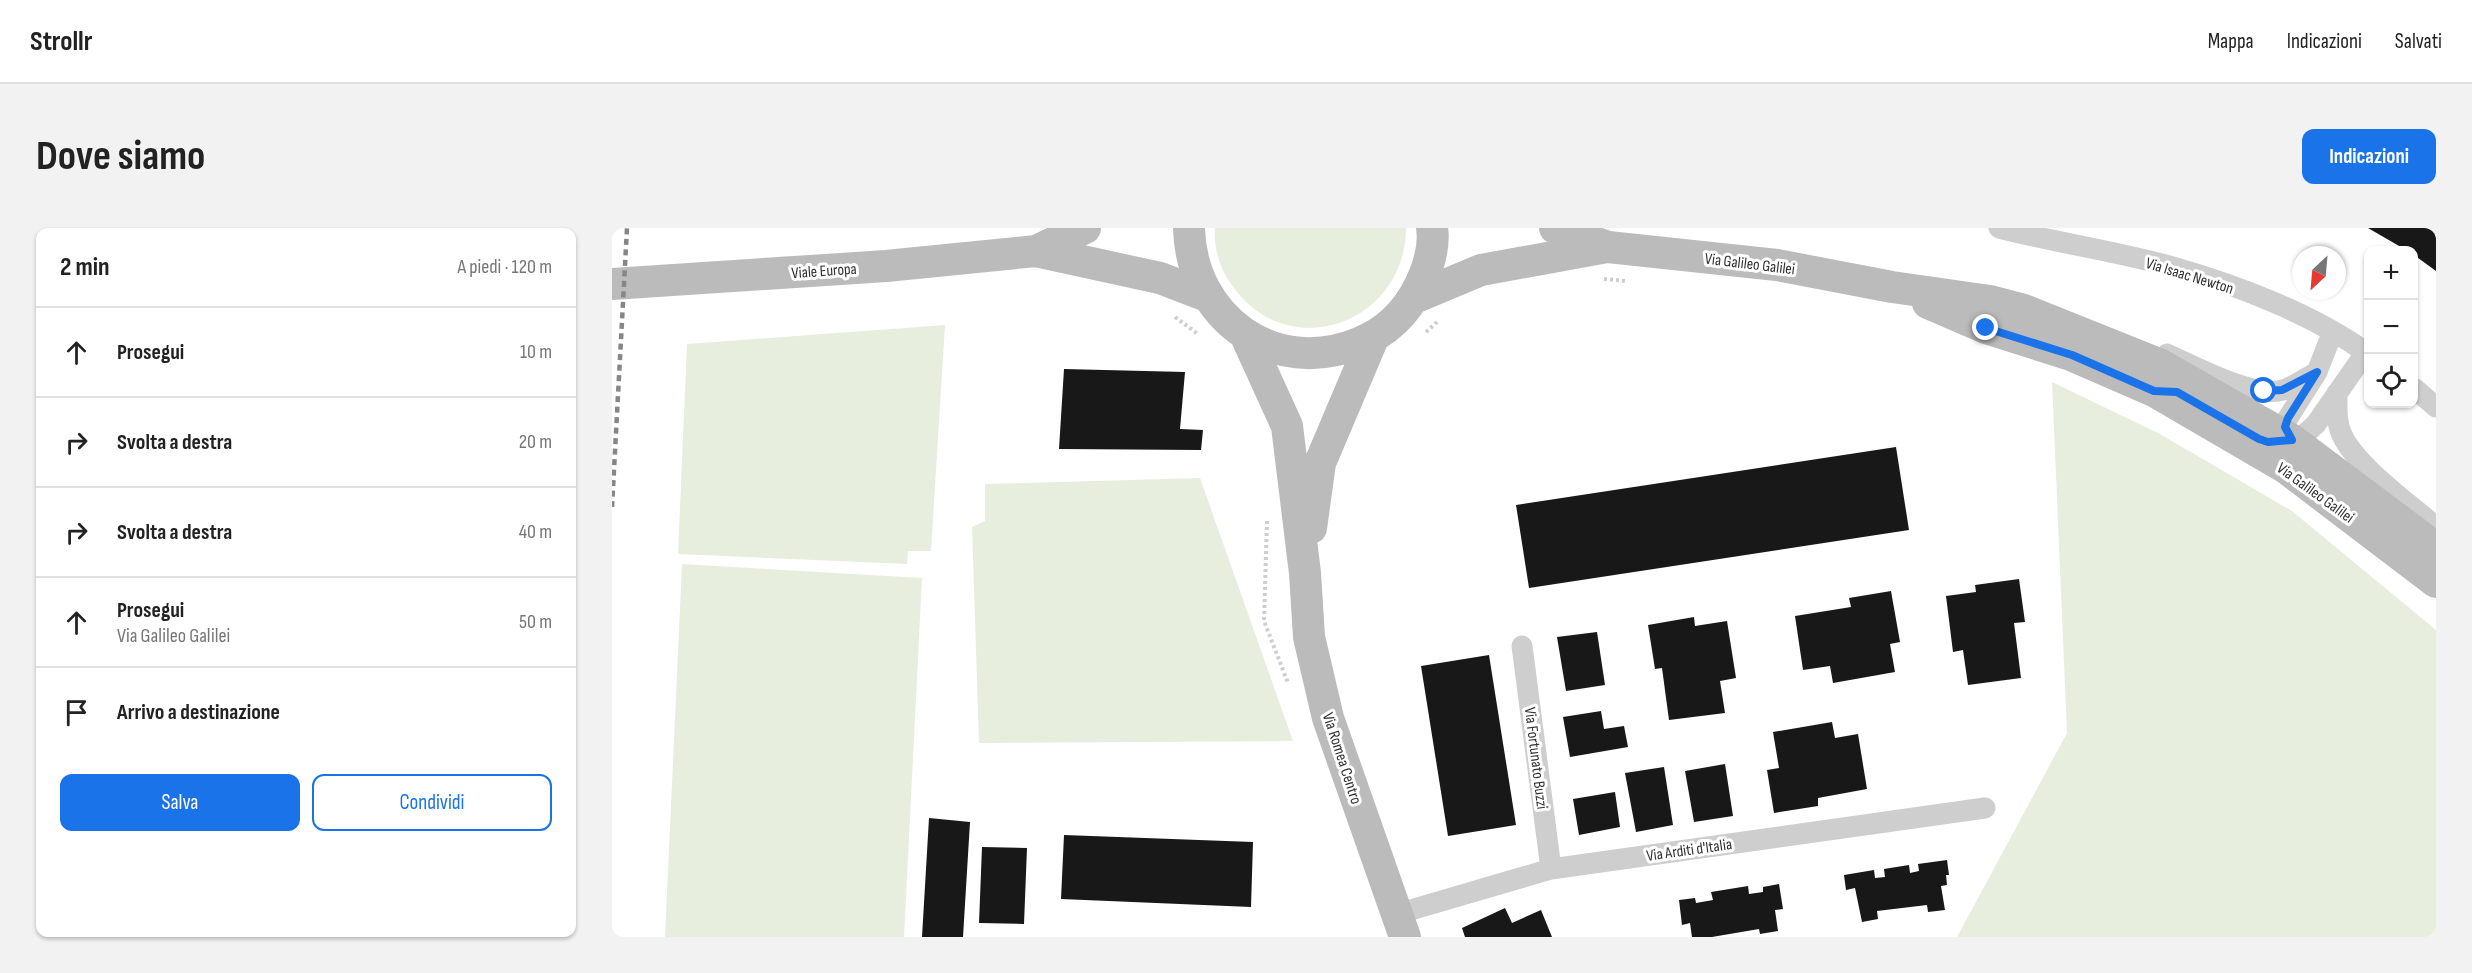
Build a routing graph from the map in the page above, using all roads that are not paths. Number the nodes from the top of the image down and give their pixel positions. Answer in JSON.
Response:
{"nodes":[{"id":1,"x":1085,"y":228,"type":"edge"},
{"id":2,"x":1189,"y":228,"type":"edge"},
{"id":3,"x":1432,"y":228,"type":"edge"},
{"id":4,"x":1555,"y":228,"type":"edge"},
{"id":5,"x":2000,"y":228,"type":"edge"},
{"id":6,"x":1608,"y":247,"type":"junction"},
{"id":7,"x":1036,"y":252,"type":"junction"},
{"id":8,"x":612,"y":284,"type":"edge"},
{"id":9,"x":1892,"y":286,"type":"junction"},
{"id":10,"x":1207,"y":296,"type":"junction"},
{"id":11,"x":1414,"y":298,"type":"junction"},
{"id":12,"x":2024,"y":310,"type":"junction"},
{"id":13,"x":2333,"y":331,"type":"junction"},
{"id":14,"x":1246,"y":336,"type":"junction"},
{"id":15,"x":1373,"y":338,"type":"junction"},
{"id":16,"x":2364,"y":351,"type":"edge"},
{"id":17,"x":2366,"y":354,"type":"edge"},
{"id":18,"x":2317,"y":372,"type":"junction"},
{"id":19,"x":2154,"y":391,"type":"junction"},
{"id":20,"x":2418,"y":391,"type":"edge"},
{"id":21,"x":2337,"y":393,"type":"junction"},
{"id":22,"x":2436,"y":407,"type":"edge"},
{"id":23,"x":2292,"y":440,"type":"junction"},
{"id":24,"x":2436,"y":527,"type":"edge"},
{"id":25,"x":2436,"y":548,"type":"edge"},
{"id":26,"x":2396,"y":551,"type":"junction"},
{"id":27,"x":1305,"y":573,"type":"junction"},
{"id":28,"x":2436,"y":582,"type":"edge"},
{"id":29,"x":1522,"y":646,"type":"dead end"},
{"id":30,"x":1985,"y":808,"type":"dead end"},
{"id":31,"x":1551,"y":868,"type":"junction"},
{"id":32,"x":1401,"y":926,"type":"edge"}],
"edges":[{"from":1,"to":7,"type":"main road","name":"Viale Europa"},
{"from":2,"to":10,"type":"main road"},
{"from":3,"to":11,"type":"main road"},
{"from":4,"to":6,"type":"main road","name":"Via Galileo Galilei"},
{"from":5,"to":13,"type":"street","name":"Via Isaac Newton"},
{"from":6,"to":9,"type":"main road","name":"Via Galileo Galilei"},
{"from":6,"to":11,"type":"main road","name":"Via Galileo Galilei"},
{"from":7,"to":8,"type":"main road","name":"Viale Europa"},
{"from":7,"to":10,"type":"main road","name":"Viale Europa"},
{"from":9,"to":12,"type":"main road","name":"Via Galileo Galilei"},
{"from":9,"to":19,"type":"main road","name":"Via Galileo Galilei"},
{"from":10,"to":14,"type":"main road"},
{"from":11,"to":15,"type":"main road"},
{"from":12,"to":18,"type":"street"},
{"from":12,"to":23,"type":"main road","name":"Via Galileo Galilei"},
{"from":13,"to":16,"type":"street","name":"Via Isaac Newton"},
{"from":13,"to":18,"type":"street"},
{"from":14,"to":15,"type":"main road"},
{"from":14,"to":27,"type":"main road","name":"Via Romea Centro"},
{"from":15,"to":27,"type":"main road","name":"Via Romea Centro"},
{"from":17,"to":21,"type":"street"},
{"from":18,"to":23,"type":"street"},
{"from":19,"to":23,"type":"street"},
{"from":19,"to":26,"type":"main road","name":"Via Galileo Galilei"},
{"from":20,"to":22,"type":"street"},
{"from":21,"to":23,"type":"street"},
{"from":21,"to":24,"type":"street"},
{"from":23,"to":25,"type":"main road","name":"Via Galileo Galilei"},
{"from":23,"to":26,"type":"street"},
{"from":26,"to":28,"type":"main road","name":"Via Galileo Galilei"},
{"from":27,"to":32,"type":"main road","name":"Via Romea Centro"},
{"from":29,"to":31,"type":"street","name":"Via Fortunato Buzzi"},
{"from":30,"to":31,"type":"street","name":"Via Arditi d'Italia"},
{"from":31,"to":32,"type":"street","name":"Via Arditi d'Italia"}]}
